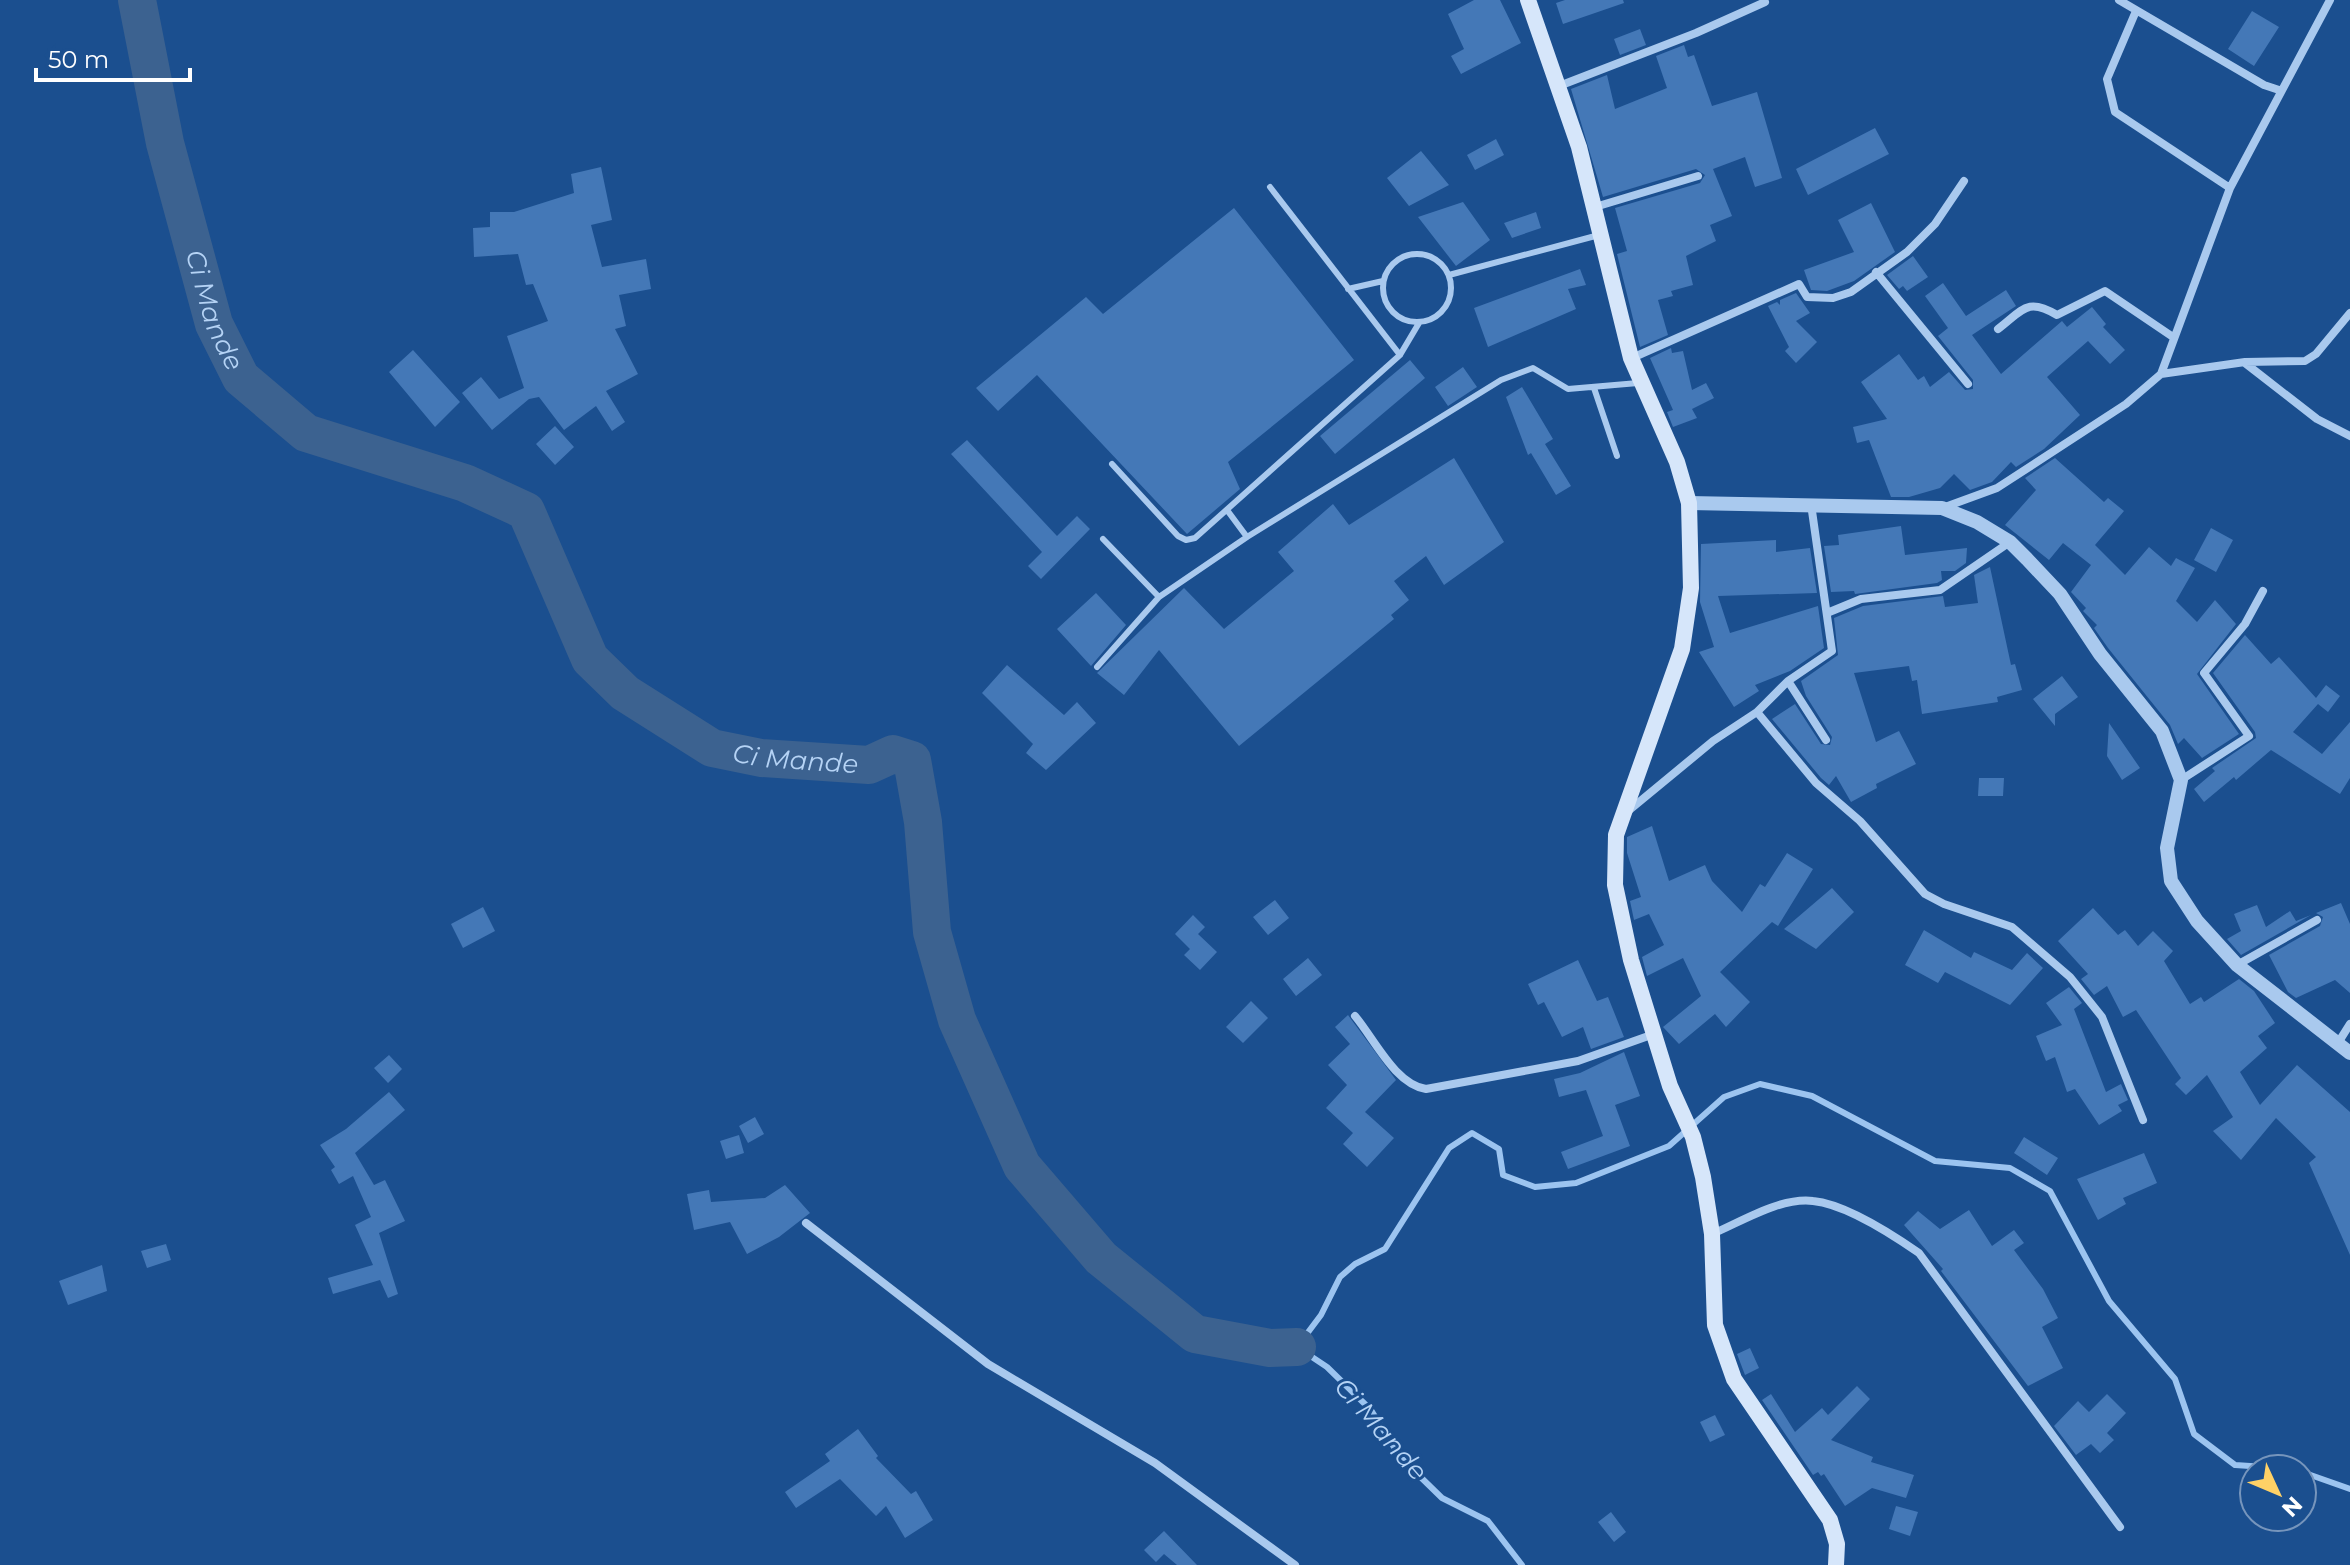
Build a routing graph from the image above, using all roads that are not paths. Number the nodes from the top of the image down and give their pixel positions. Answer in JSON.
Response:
{"nodes":[{"id":1,"x":1528,"y":0,"type":"edge"},
{"id":2,"x":2119,"y":0,"type":"edge"},
{"id":3,"x":2330,"y":0,"type":"edge"},
{"id":4,"x":1765,"y":2,"type":"edge"},
{"id":5,"x":2136,"y":11,"type":"junction"},
{"id":6,"x":1559,"y":86,"type":"junction"},
{"id":7,"x":2279,"y":90,"type":"junction"},
{"id":8,"x":1698,"y":176,"type":"dead end"},
{"id":9,"x":1964,"y":181,"type":"dead end"},
{"id":10,"x":1270,"y":187,"type":"dead end"},
{"id":11,"x":2230,"y":188,"type":"junction"},
{"id":12,"x":1595,"y":207,"type":"junction"},
{"id":13,"x":1599,"y":235,"type":"junction"},
{"id":14,"x":1876,"y":272,"type":"junction"},
{"id":15,"x":1449,"y":275,"type":"junction"},
{"id":16,"x":1383,"y":281,"type":"junction"},
{"id":17,"x":1348,"y":289,"type":"junction"},
{"id":18,"x":2350,"y":313,"type":"edge"},
{"id":19,"x":1419,"y":323,"type":"junction"},
{"id":20,"x":1998,"y":329,"type":"dead end"},
{"id":21,"x":2173,"y":337,"type":"junction"},
{"id":22,"x":1400,"y":355,"type":"junction"},
{"id":23,"x":1631,"y":358,"type":"junction"},
{"id":24,"x":2245,"y":362,"type":"junction"},
{"id":25,"x":2161,"y":374,"type":"junction"},
{"id":26,"x":1642,"y":384,"type":"junction"},
{"id":27,"x":1968,"y":384,"type":"dead end"},
{"id":28,"x":1594,"y":388,"type":"junction"},
{"id":29,"x":2350,"y":436,"type":"edge"},
{"id":30,"x":1617,"y":456,"type":"dead end"},
{"id":31,"x":1112,"y":464,"type":"dead end"},
{"id":32,"x":1689,"y":503,"type":"junction"},
{"id":33,"x":1811,"y":503,"type":"junction"},
{"id":34,"x":1942,"y":508,"type":"junction"},
{"id":35,"x":1227,"y":510,"type":"junction"},
{"id":36,"x":1247,"y":537,"type":"junction"},
{"id":37,"x":1103,"y":539,"type":"dead end"},
{"id":38,"x":2010,"y":542,"type":"junction"},
{"id":39,"x":2263,"y":591,"type":"dead end"},
{"id":40,"x":1159,"y":597,"type":"junction"},
{"id":41,"x":1827,"y":613,"type":"junction"},
{"id":42,"x":1097,"y":667,"type":"dead end"},
{"id":43,"x":1788,"y":681,"type":"junction"},
{"id":44,"x":1757,"y":712,"type":"junction"},
{"id":45,"x":1826,"y":740,"type":"dead end"},
{"id":46,"x":2181,"y":780,"type":"junction"},
{"id":47,"x":1623,"y":815,"type":"junction"},
{"id":48,"x":2317,"y":920,"type":"dead end"},
{"id":49,"x":2237,"y":965,"type":"junction"},
{"id":50,"x":1355,"y":1016,"type":"dead end"},
{"id":51,"x":2350,"y":1024,"type":"edge"},
{"id":52,"x":1654,"y":1034,"type":"junction"},
{"id":53,"x":2344,"y":1048,"type":"edge"},
{"id":54,"x":2143,"y":1120,"type":"dead end"},
{"id":55,"x":806,"y":1223,"type":"dead end"},
{"id":56,"x":1712,"y":1234,"type":"junction"},
{"id":57,"x":2120,"y":1527,"type":"dead end"},
{"id":58,"x":1295,"y":1565,"type":"edge"},
{"id":59,"x":1836,"y":1565,"type":"edge"}],
"edges":[{"from":1,"to":6,"type":"main road"},
{"from":2,"to":5,"type":"street"},
{"from":3,"to":7,"type":"street"},
{"from":4,"to":6,"type":"street"},
{"from":5,"to":7,"type":"street"},
{"from":5,"to":11,"type":"street"},
{"from":6,"to":12,"type":"main road"},
{"from":7,"to":11,"type":"street"},
{"from":8,"to":12,"type":"street"},
{"from":9,"to":14,"type":"street"},
{"from":10,"to":17,"type":"lane"},
{"from":11,"to":21,"type":"street"},
{"from":12,"to":13,"type":"main road"},
{"from":13,"to":15,"type":"lane"},
{"from":13,"to":23,"type":"main road"},
{"from":14,"to":23,"type":"street"},
{"from":14,"to":27,"type":"street"},
{"from":15,"to":16,"type":"lane"},
{"from":15,"to":19,"type":"lane"},
{"from":16,"to":17,"type":"lane"},
{"from":16,"to":19,"type":"lane"},
{"from":17,"to":22,"type":"lane"},
{"from":18,"to":24,"type":"street"},
{"from":19,"to":22,"type":"lane"},
{"from":20,"to":21,"type":"street"},
{"from":21,"to":25,"type":"street"},
{"from":22,"to":35,"type":"lane"},
{"from":23,"to":26,"type":"main road"},
{"from":24,"to":25,"type":"street"},
{"from":24,"to":29,"type":"street"},
{"from":25,"to":34,"type":"street"},
{"from":26,"to":28,"type":"lane"},
{"from":26,"to":32,"type":"main road"},
{"from":28,"to":30,"type":"lane"},
{"from":28,"to":36,"type":"lane"},
{"from":31,"to":35,"type":"lane"},
{"from":32,"to":33,"type":"street"},
{"from":32,"to":47,"type":"main road"},
{"from":33,"to":34,"type":"street"},
{"from":33,"to":41,"type":"street"},
{"from":34,"to":38,"type":"street"},
{"from":35,"to":36,"type":"lane"},
{"from":36,"to":40,"type":"lane"},
{"from":37,"to":40,"type":"lane"},
{"from":38,"to":41,"type":"street"},
{"from":38,"to":46,"type":"street"},
{"from":39,"to":46,"type":"street"},
{"from":40,"to":42,"type":"lane"},
{"from":41,"to":43,"type":"street"},
{"from":43,"to":44,"type":"street"},
{"from":43,"to":45,"type":"street"},
{"from":44,"to":47,"type":"street"},
{"from":44,"to":54,"type":"street"},
{"from":46,"to":49,"type":"street"},
{"from":47,"to":52,"type":"main road"},
{"from":48,"to":49,"type":"street"},
{"from":49,"to":53,"type":"street"},
{"from":50,"to":52,"type":"street"},
{"from":51,"to":53,"type":"street"},
{"from":52,"to":56,"type":"main road"},
{"from":55,"to":58,"type":"street"},
{"from":56,"to":57,"type":"street"},
{"from":56,"to":59,"type":"main road"}]}
